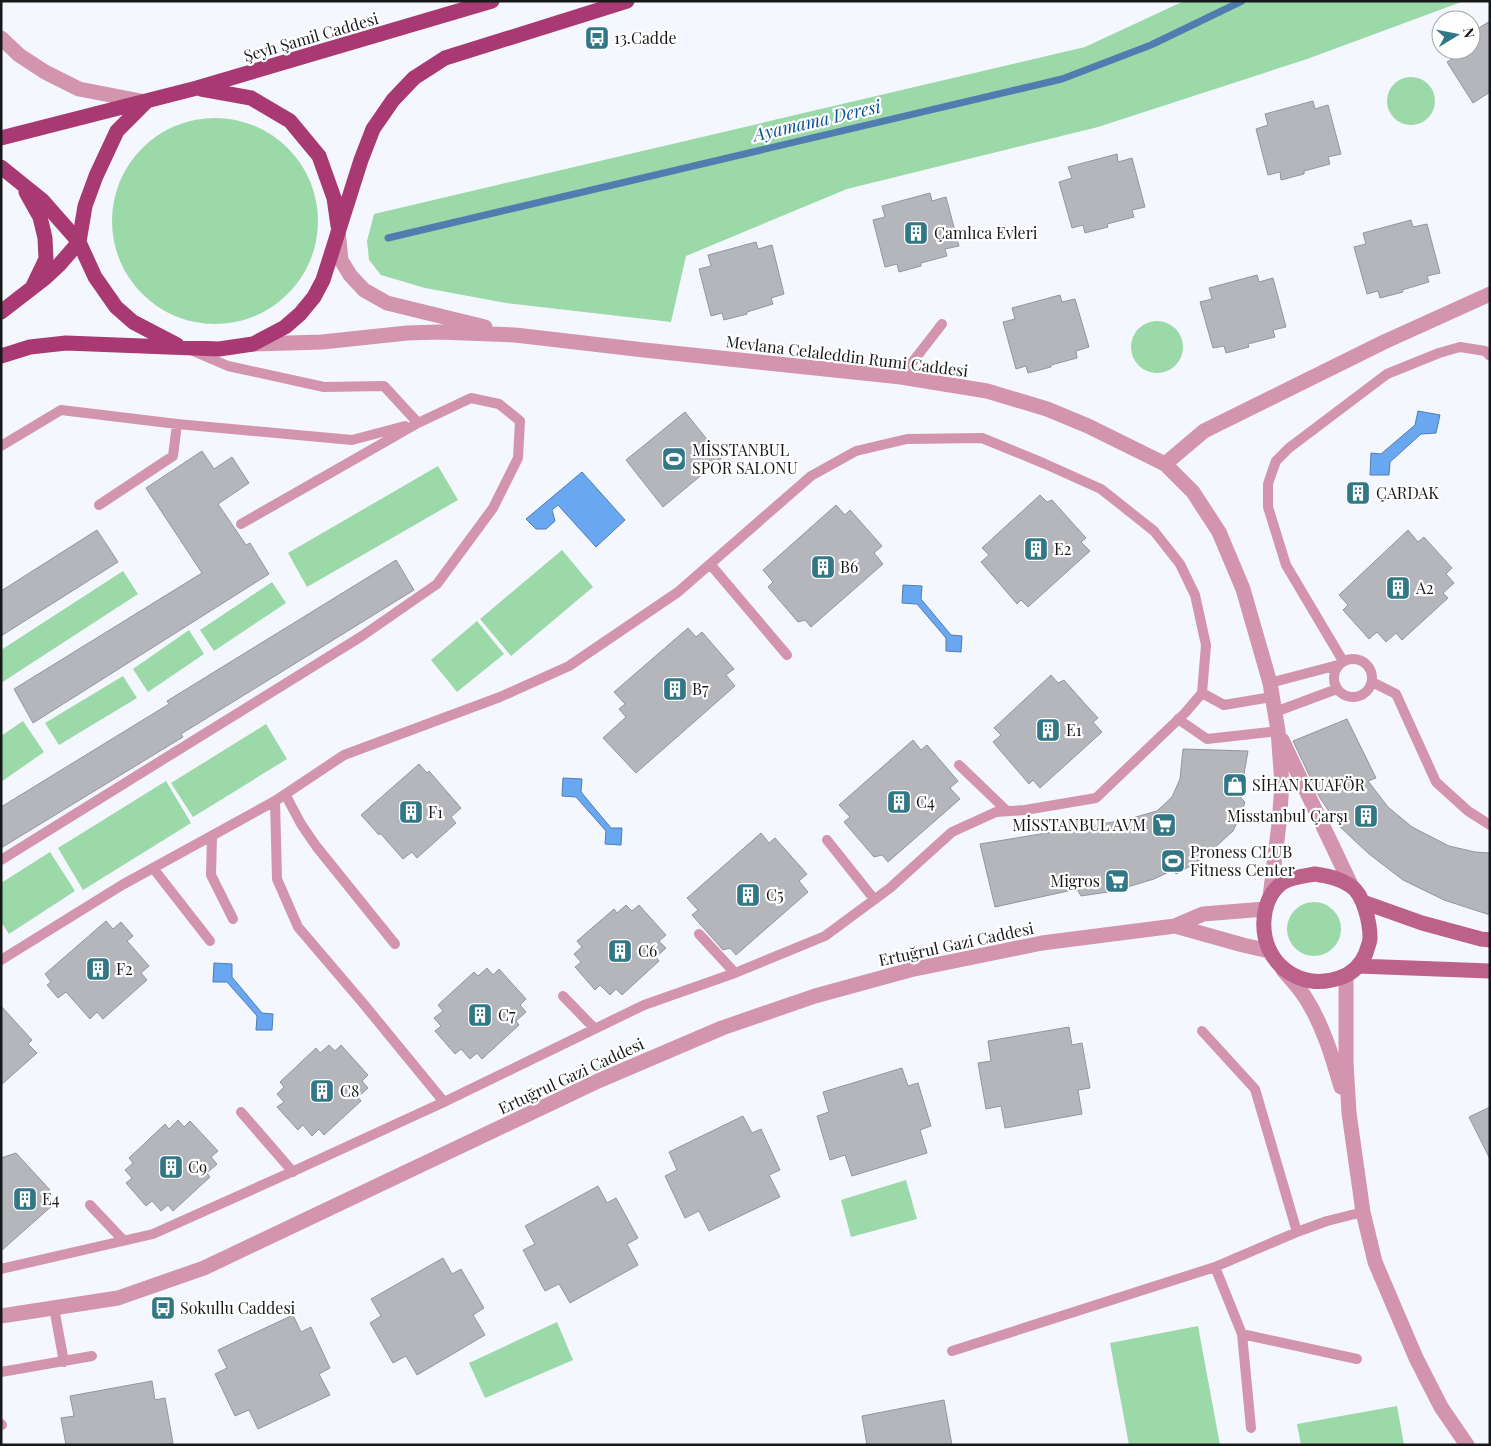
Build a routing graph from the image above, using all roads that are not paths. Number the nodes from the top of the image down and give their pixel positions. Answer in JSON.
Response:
{"nodes":[{"id":1,"x":492,"y":1,"type":"edge"},
{"id":2,"x":628,"y":1,"type":"edge"},
{"id":3,"x":1,"y":38,"type":"edge"},
{"id":4,"x":198,"y":88,"type":"junction"},
{"id":5,"x":146,"y":102,"type":"junction"},
{"id":6,"x":1,"y":138,"type":"edge"},
{"id":7,"x":1,"y":167,"type":"edge"},
{"id":8,"x":19,"y":180,"type":"junction"},
{"id":9,"x":338,"y":230,"type":"junction"},
{"id":10,"x":79,"y":242,"type":"junction"},
{"id":11,"x":32,"y":288,"type":"junction"},
{"id":12,"x":1490,"y":294,"type":"edge"},
{"id":13,"x":1,"y":312,"type":"edge"},
{"id":14,"x":942,"y":324,"type":"dead end"},
{"id":15,"x":515,"y":335,"type":"junction"},
{"id":16,"x":253,"y":344,"type":"junction"},
{"id":17,"x":184,"y":348,"type":"junction"},
{"id":18,"x":1,"y":356,"type":"edge"},
{"id":19,"x":1490,"y":356,"type":"edge"},
{"id":20,"x":901,"y":377,"type":"junction"},
{"id":21,"x":418,"y":423,"type":"junction"},
{"id":22,"x":177,"y":424,"type":"junction"},
{"id":23,"x":1,"y":446,"type":"edge"},
{"id":24,"x":1165,"y":464,"type":"junction"},
{"id":25,"x":99,"y":505,"type":"dead end"},
{"id":26,"x":241,"y":524,"type":"dead end"},
{"id":27,"x":710,"y":564,"type":"junction"},
{"id":28,"x":787,"y":655,"type":"dead end"},
{"id":29,"x":1341,"y":663,"type":"junction"},
{"id":30,"x":1372,"y":682,"type":"junction"},
{"id":31,"x":1337,"y":689,"type":"junction"},
{"id":32,"x":1202,"y":693,"type":"junction"},
{"id":33,"x":1272,"y":698,"type":"junction"},
{"id":34,"x":1178,"y":719,"type":"junction"},
{"id":35,"x":1278,"y":731,"type":"junction"},
{"id":36,"x":959,"y":764,"type":"dead end"},
{"id":37,"x":285,"y":794,"type":"junction"},
{"id":38,"x":274,"y":801,"type":"junction"},
{"id":39,"x":1007,"y":811,"type":"junction"},
{"id":40,"x":1490,"y":825,"type":"edge"},
{"id":41,"x":212,"y":836,"type":"junction"},
{"id":42,"x":827,"y":840,"type":"dead end"},
{"id":43,"x":1,"y":860,"type":"edge"},
{"id":44,"x":153,"y":868,"type":"junction"},
{"id":45,"x":1352,"y":887,"type":"junction"},
{"id":46,"x":874,"y":899,"type":"junction"},
{"id":47,"x":1363,"y":902,"type":"junction"},
{"id":48,"x":1268,"y":903,"type":"junction"},
{"id":49,"x":233,"y":920,"type":"dead end"},
{"id":50,"x":1175,"y":926,"type":"junction"},
{"id":51,"x":699,"y":934,"type":"dead end"},
{"id":52,"x":1490,"y":940,"type":"edge"},
{"id":53,"x":210,"y":941,"type":"dead end"},
{"id":54,"x":395,"y":944,"type":"dead end"},
{"id":55,"x":1269,"y":951,"type":"junction"},
{"id":56,"x":1,"y":960,"type":"edge"},
{"id":57,"x":1358,"y":966,"type":"junction"},
{"id":58,"x":1283,"y":970,"type":"junction"},
{"id":59,"x":1490,"y":971,"type":"edge"},
{"id":60,"x":735,"y":973,"type":"junction"},
{"id":61,"x":1346,"y":976,"type":"junction"},
{"id":62,"x":563,"y":996,"type":"dead end"},
{"id":63,"x":594,"y":1029,"type":"junction"},
{"id":64,"x":1202,"y":1031,"type":"dead end"},
{"id":65,"x":444,"y":1102,"type":"junction"},
{"id":66,"x":241,"y":1112,"type":"dead end"},
{"id":67,"x":1349,"y":1113,"type":"junction"},
{"id":68,"x":293,"y":1172,"type":"junction"},
{"id":69,"x":90,"y":1204,"type":"dead end"},
{"id":70,"x":1364,"y":1212,"type":"junction"},
{"id":71,"x":1297,"y":1232,"type":"junction"},
{"id":72,"x":123,"y":1240,"type":"junction"},
{"id":73,"x":1215,"y":1267,"type":"junction"},
{"id":74,"x":1,"y":1269,"type":"edge"},
{"id":75,"x":54,"y":1308,"type":"junction"},
{"id":76,"x":1,"y":1316,"type":"edge"},
{"id":77,"x":1242,"y":1334,"type":"junction"},
{"id":78,"x":952,"y":1351,"type":"dead end"},
{"id":79,"x":92,"y":1356,"type":"dead end"},
{"id":80,"x":1357,"y":1359,"type":"dead end"},
{"id":81,"x":64,"y":1362,"type":"junction"},
{"id":82,"x":1,"y":1372,"type":"edge"},
{"id":83,"x":1251,"y":1428,"type":"dead end"},
{"id":84,"x":1466,"y":1445,"type":"edge"}],
"edges":[{"from":1,"to":4,"type":"main road","name":"Şeyh Şamil Caddesi"},
{"from":2,"to":9,"type":"main road"},
{"from":3,"to":5,"type":"street"},
{"from":4,"to":5,"type":"main road","name":"Şeyh Şamil Caddesi"},
{"from":4,"to":9,"type":"main road"},
{"from":5,"to":6,"type":"main road","name":"Şeyh Şamil Caddesi"},
{"from":5,"to":10,"type":"main road"},
{"from":7,"to":8,"type":"main road"},
{"from":8,"to":10,"type":"main road"},
{"from":8,"to":11,"type":"main road"},
{"from":9,"to":15,"type":"street"},
{"from":9,"to":16,"type":"main road"},
{"from":10,"to":11,"type":"main road"},
{"from":10,"to":17,"type":"main road"},
{"from":11,"to":13,"type":"main road"},
{"from":12,"to":24,"type":"street"},
{"from":14,"to":20,"type":"lane"},
{"from":15,"to":16,"type":"street"},
{"from":15,"to":20,"type":"street","name":"Mevlana Celaleddin Rumi Caddesi"},
{"from":16,"to":17,"type":"main road"},
{"from":17,"to":18,"type":"main road"},
{"from":17,"to":21,"type":"lane"},
{"from":19,"to":29,"type":"lane"},
{"from":20,"to":24,"type":"street","name":"Mevlana Celaleddin Rumi Caddesi"},
{"from":21,"to":22,"type":"lane"},
{"from":21,"to":26,"type":"lane"},
{"from":21,"to":43,"type":"lane"},
{"from":22,"to":23,"type":"lane"},
{"from":22,"to":25,"type":"lane"},
{"from":24,"to":33,"type":"street","name":"Mevlana Celaleddin Rumi Caddesi"},
{"from":27,"to":28,"type":"lane"},
{"from":27,"to":32,"type":"lane"},
{"from":27,"to":37,"type":"lane"},
{"from":29,"to":30,"type":"lane"},
{"from":29,"to":31,"type":"lane"},
{"from":29,"to":33,"type":"lane"},
{"from":30,"to":31,"type":"lane"},
{"from":30,"to":40,"type":"lane"},
{"from":31,"to":33,"type":"lane"},
{"from":32,"to":33,"type":"lane"},
{"from":32,"to":34,"type":"lane"},
{"from":33,"to":35,"type":"street","name":"Mevlana Celaleddin Rumi Caddesi"},
{"from":34,"to":35,"type":"lane"},
{"from":34,"to":39,"type":"lane"},
{"from":35,"to":45,"type":"street"},
{"from":35,"to":48,"type":"street"},
{"from":36,"to":39,"type":"lane"},
{"from":37,"to":38,"type":"lane"},
{"from":37,"to":54,"type":"lane"},
{"from":38,"to":41,"type":"lane"},
{"from":38,"to":65,"type":"lane"},
{"from":39,"to":46,"type":"lane"},
{"from":41,"to":44,"type":"lane"},
{"from":41,"to":49,"type":"lane"},
{"from":42,"to":46,"type":"lane"},
{"from":44,"to":53,"type":"lane"},
{"from":44,"to":56,"type":"lane"},
{"from":45,"to":47,"type":"main road"},
{"from":45,"to":48,"type":"main road"},
{"from":46,"to":60,"type":"lane"},
{"from":47,"to":52,"type":"main road"},
{"from":47,"to":57,"type":"main road"},
{"from":48,"to":50,"type":"street"},
{"from":48,"to":55,"type":"main road"},
{"from":50,"to":55,"type":"street"},
{"from":50,"to":75,"type":"street","name":"Ertuğrul Gazi Caddesi"},
{"from":51,"to":60,"type":"lane"},
{"from":55,"to":58,"type":"main road"},
{"from":57,"to":59,"type":"main road"},
{"from":57,"to":61,"type":"main road"},
{"from":58,"to":61,"type":"main road"},
{"from":58,"to":67,"type":"street"},
{"from":60,"to":63,"type":"lane"},
{"from":61,"to":67,"type":"street"},
{"from":62,"to":63,"type":"lane"},
{"from":63,"to":65,"type":"lane"},
{"from":64,"to":71,"type":"lane"},
{"from":65,"to":68,"type":"lane"},
{"from":66,"to":68,"type":"lane"},
{"from":67,"to":70,"type":"street"},
{"from":68,"to":72,"type":"lane"},
{"from":69,"to":72,"type":"lane"},
{"from":70,"to":71,"type":"lane"},
{"from":70,"to":84,"type":"street"},
{"from":71,"to":73,"type":"lane"},
{"from":72,"to":74,"type":"lane"},
{"from":73,"to":77,"type":"lane"},
{"from":73,"to":78,"type":"lane"},
{"from":75,"to":76,"type":"street","name":"Ertuğrul Gazi Caddesi"},
{"from":75,"to":81,"type":"lane"},
{"from":77,"to":80,"type":"lane"},
{"from":77,"to":83,"type":"lane"},
{"from":79,"to":81,"type":"lane"},
{"from":81,"to":82,"type":"lane"}]}
